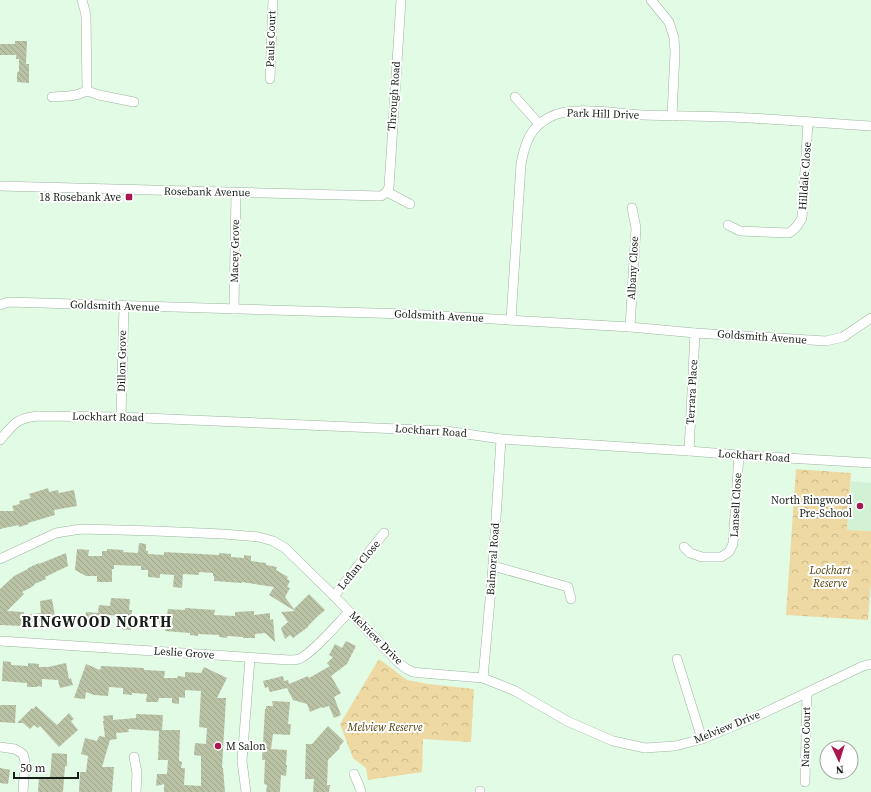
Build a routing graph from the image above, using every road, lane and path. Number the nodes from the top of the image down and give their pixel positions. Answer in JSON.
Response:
{"nodes":[{"id":1,"x":82,"y":0,"type":"edge"},
{"id":2,"x":273,"y":0,"type":"edge"},
{"id":3,"x":401,"y":0,"type":"edge"},
{"id":4,"x":651,"y":0,"type":"edge"},
{"id":5,"x":270,"y":79,"type":"dead end"},
{"id":6,"x":87,"y":91,"type":"junction"},
{"id":7,"x":52,"y":96,"type":"dead end"},
{"id":8,"x":515,"y":97,"type":"dead end"},
{"id":9,"x":134,"y":102,"type":"dead end"},
{"id":10,"x":672,"y":116,"type":"junction"},
{"id":11,"x":808,"y":122,"type":"junction"},
{"id":12,"x":539,"y":124,"type":"junction"},
{"id":13,"x":871,"y":126,"type":"edge"},
{"id":14,"x":0,"y":186,"type":"edge"},
{"id":15,"x":387,"y":192,"type":"junction"},
{"id":16,"x":236,"y":193,"type":"junction"},
{"id":17,"x":410,"y":204,"type":"dead end"},
{"id":18,"x":632,"y":208,"type":"dead end"},
{"id":19,"x":728,"y":225,"type":"dead end"},
{"id":20,"x":0,"y":305,"type":"edge"},
{"id":21,"x":124,"y":306,"type":"junction"},
{"id":22,"x":234,"y":309,"type":"junction"},
{"id":23,"x":871,"y":318,"type":"edge"},
{"id":24,"x":511,"y":320,"type":"junction"},
{"id":25,"x":630,"y":327,"type":"junction"},
{"id":26,"x":695,"y":333,"type":"junction"},
{"id":27,"x":121,"y":417,"type":"junction"},
{"id":28,"x":501,"y":439,"type":"junction"},
{"id":29,"x":0,"y":440,"type":"edge"},
{"id":30,"x":688,"y":451,"type":"junction"},
{"id":31,"x":739,"y":455,"type":"junction"},
{"id":32,"x":871,"y":463,"type":"edge"},
{"id":33,"x":384,"y":533,"type":"dead end"},
{"id":34,"x":684,"y":547,"type":"dead end"},
{"id":35,"x":0,"y":559,"type":"edge"},
{"id":36,"x":493,"y":566,"type":"junction"},
{"id":37,"x":334,"y":596,"type":"junction"},
{"id":38,"x":571,"y":599,"type":"dead end"},
{"id":39,"x":348,"y":612,"type":"junction"},
{"id":40,"x":0,"y":641,"type":"edge"},
{"id":41,"x":250,"y":658,"type":"junction"},
{"id":42,"x":677,"y":659,"type":"dead end"},
{"id":43,"x":871,"y":664,"type":"edge"},
{"id":44,"x":483,"y":678,"type":"junction"},
{"id":45,"x":807,"y":693,"type":"junction"},
{"id":46,"x":702,"y":739,"type":"junction"},
{"id":47,"x":0,"y":747,"type":"edge"},
{"id":48,"x":134,"y":757,"type":"dead end"},
{"id":49,"x":354,"y":774,"type":"dead end"},
{"id":50,"x":805,"y":782,"type":"dead end"},
{"id":51,"x":23,"y":792,"type":"edge"},
{"id":52,"x":136,"y":792,"type":"edge"},
{"id":53,"x":246,"y":792,"type":"edge"},
{"id":54,"x":361,"y":792,"type":"edge"}],
"edges":[{"from":1,"to":6,"type":"street"},
{"from":2,"to":5,"type":"street","name":"Pauls Court"},
{"from":3,"to":15,"type":"street","name":"Through Road"},
{"from":4,"to":10,"type":"street"},
{"from":6,"to":7,"type":"street"},
{"from":6,"to":9,"type":"street"},
{"from":8,"to":12,"type":"street"},
{"from":10,"to":11,"type":"street","name":"Park Hill Drive"},
{"from":10,"to":12,"type":"street","name":"Park Hill Drive"},
{"from":11,"to":13,"type":"street","name":"Park Hill Drive"},
{"from":11,"to":19,"type":"street","name":"Hilldale Close"},
{"from":12,"to":24,"type":"street","name":"Park Hill Drive"},
{"from":14,"to":16,"type":"street","name":"Rosebank Avenue"},
{"from":15,"to":16,"type":"street","name":"Rosebank Avenue"},
{"from":15,"to":17,"type":"street"},
{"from":16,"to":22,"type":"street","name":"Macey Grove"},
{"from":18,"to":25,"type":"street","name":"Albany Close"},
{"from":20,"to":21,"type":"street","name":"Goldsmith Avenue"},
{"from":21,"to":22,"type":"street","name":"Goldsmith Avenue"},
{"from":21,"to":27,"type":"street","name":"Dillon Grove"},
{"from":22,"to":24,"type":"street","name":"Goldsmith Avenue"},
{"from":23,"to":26,"type":"street","name":"Goldsmith Avenue"},
{"from":24,"to":25,"type":"street","name":"Goldsmith Avenue"},
{"from":25,"to":26,"type":"street","name":"Goldsmith Avenue"},
{"from":26,"to":30,"type":"street","name":"Terrara Place"},
{"from":27,"to":28,"type":"street","name":"Lockhart Road"},
{"from":27,"to":29,"type":"street","name":"Lockhart Road"},
{"from":28,"to":30,"type":"street","name":"Lockhart Road"},
{"from":28,"to":36,"type":"street","name":"Balmoral Road"},
{"from":30,"to":31,"type":"street","name":"Lockhart Road"},
{"from":31,"to":32,"type":"street","name":"Lockhart Road"},
{"from":31,"to":34,"type":"street","name":"Lansell Close"},
{"from":33,"to":37,"type":"street","name":"Leflan Close"},
{"from":35,"to":37,"type":"street","name":"Melview Drive"},
{"from":36,"to":38,"type":"street"},
{"from":36,"to":44,"type":"street","name":"Balmoral Road"},
{"from":37,"to":39,"type":"street","name":"Melview Drive"},
{"from":39,"to":41,"type":"street","name":"Leslie Grove"},
{"from":39,"to":44,"type":"street","name":"Melview Drive"},
{"from":40,"to":41,"type":"street","name":"Leslie Grove"},
{"from":41,"to":53,"type":"street"},
{"from":42,"to":46,"type":"street"},
{"from":43,"to":45,"type":"street","name":"Melview Drive"},
{"from":44,"to":46,"type":"street","name":"Melview Drive"},
{"from":45,"to":46,"type":"street","name":"Melview Drive"},
{"from":45,"to":50,"type":"street","name":"Naroo Court"},
{"from":47,"to":51,"type":"street"},
{"from":48,"to":52,"type":"street"},
{"from":49,"to":54,"type":"street"}]}
